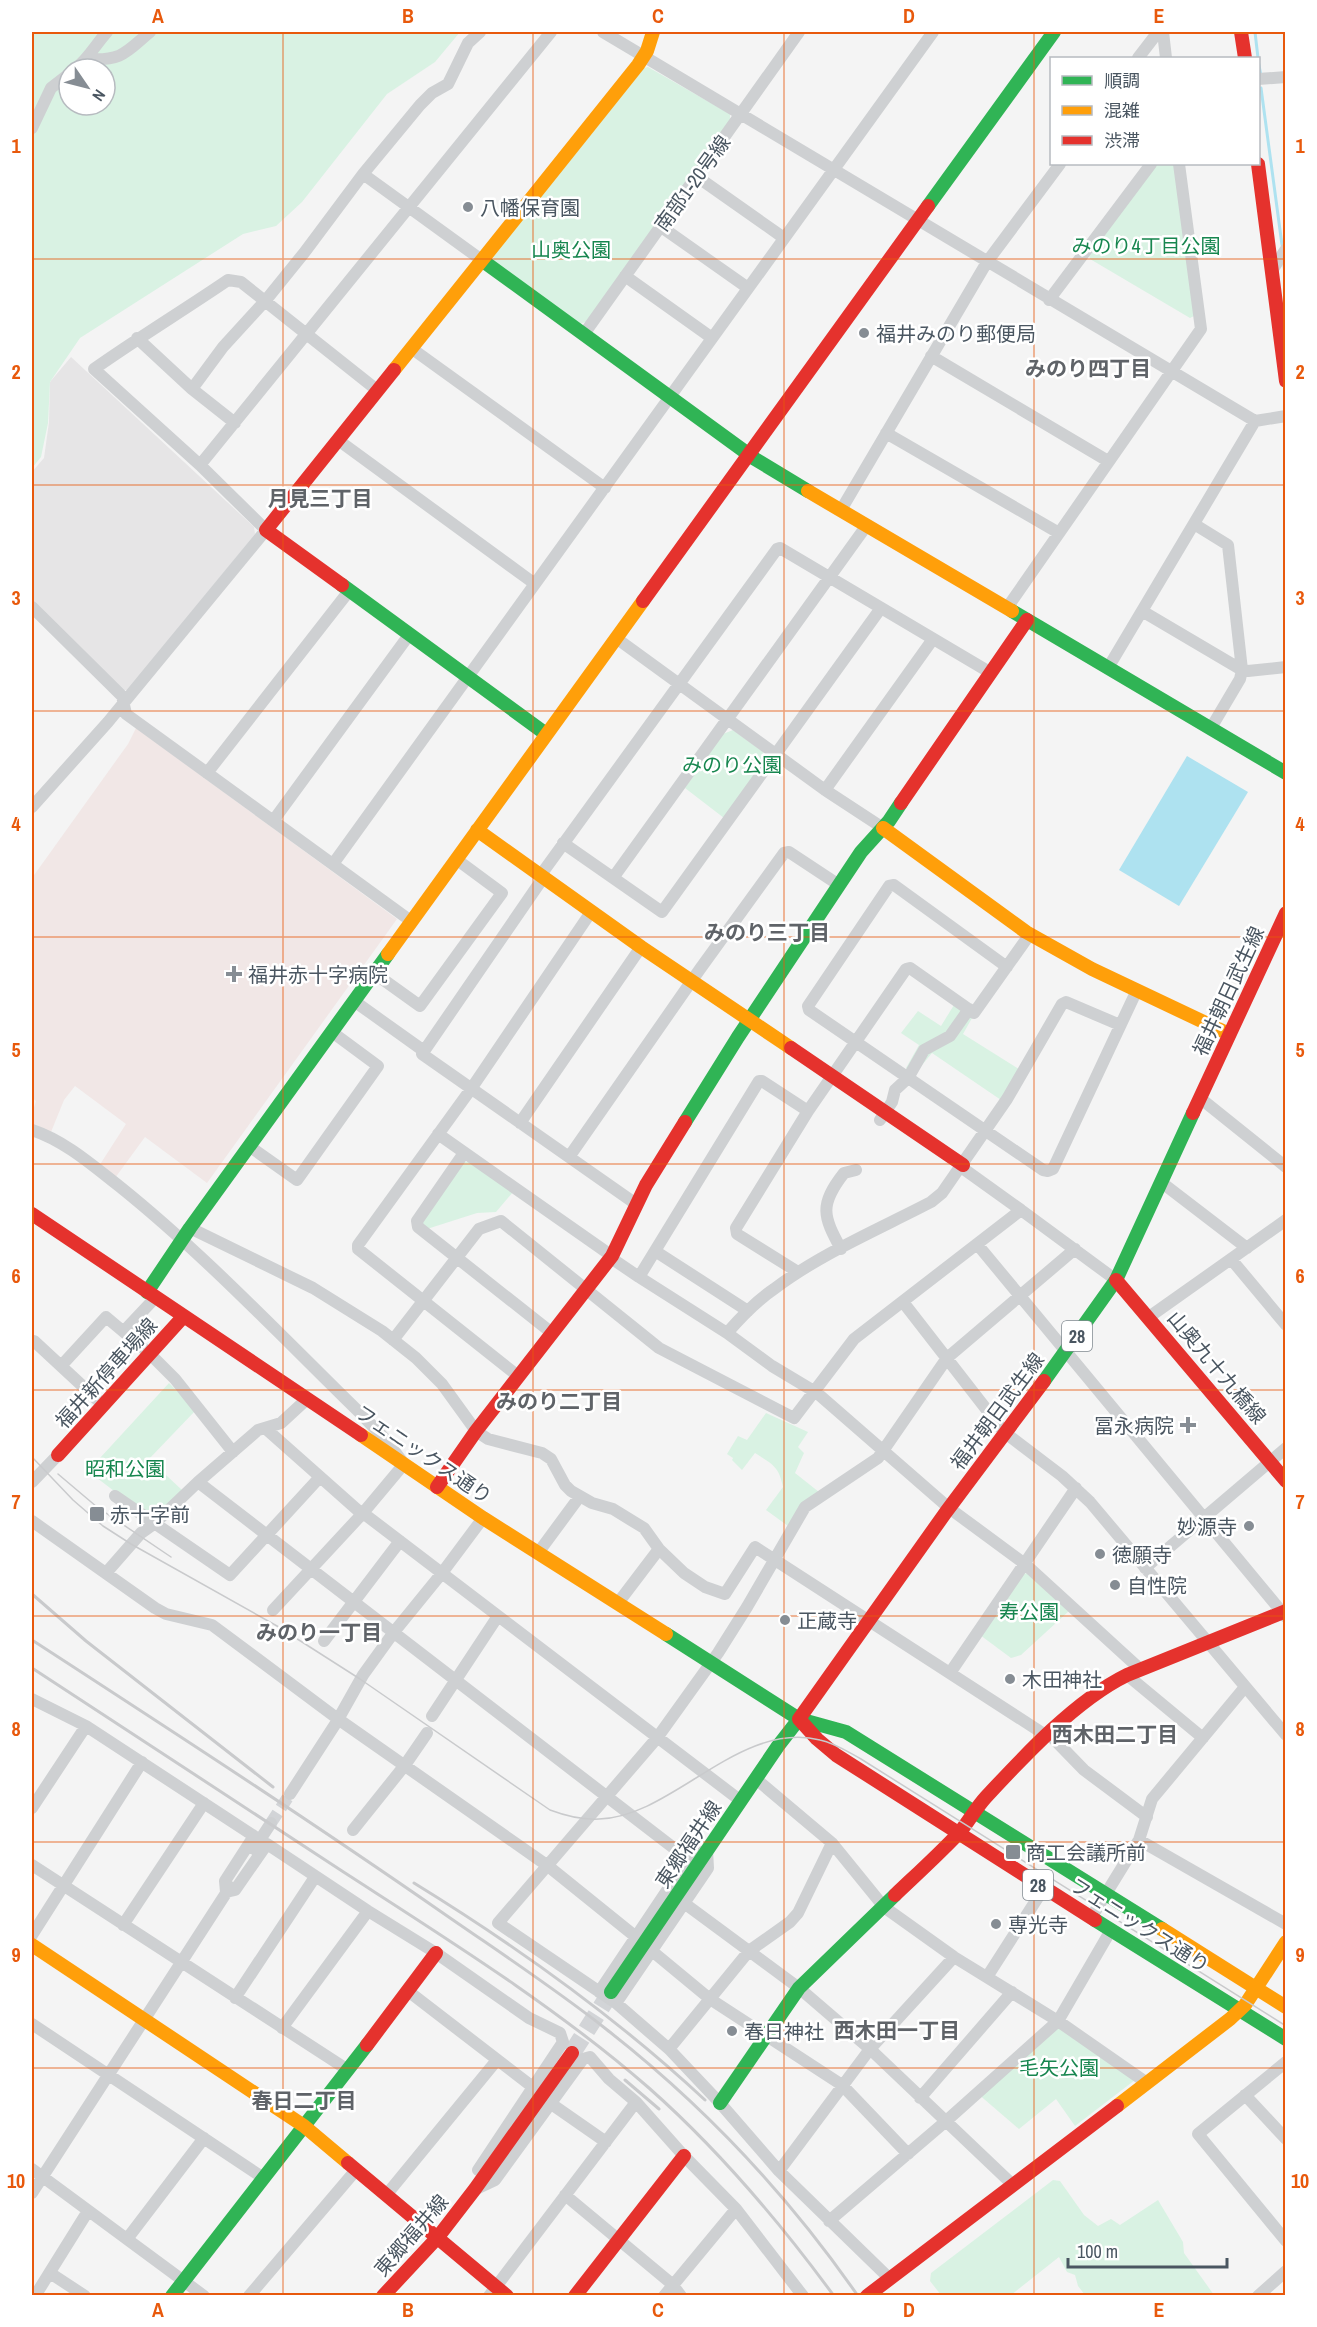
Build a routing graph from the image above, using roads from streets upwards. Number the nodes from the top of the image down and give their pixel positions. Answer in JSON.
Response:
{"nodes":[{"id":1,"x":108,"y":32,"type":"edge"},
{"id":2,"x":150,"y":32,"type":"edge"},
{"id":3,"x":480,"y":32,"type":"edge"},
{"id":4,"x":551,"y":32,"type":"edge"},
{"id":5,"x":603,"y":32,"type":"edge"},
{"id":6,"x":653,"y":32,"type":"edge"},
{"id":7,"x":933,"y":32,"type":"edge"},
{"id":8,"x":1054,"y":32,"type":"edge"},
{"id":9,"x":1158,"y":32,"type":"edge"},
{"id":10,"x":1163,"y":32,"type":"edge"},
{"id":11,"x":1241,"y":32,"type":"edge"},
{"id":12,"x":794,"y":33,"type":"edge"},
{"id":13,"x":644,"y":56,"type":"junction"},
{"id":14,"x":89,"y":57,"type":"edge"},
{"id":15,"x":117,"y":57,"type":"edge"},
{"id":16,"x":1139,"y":57,"type":"edge"},
{"id":17,"x":1166,"y":57,"type":"edge"},
{"id":18,"x":1245,"y":57,"type":"edge"},
{"id":19,"x":1286,"y":77,"type":"edge"},
{"id":20,"x":1260,"y":79,"type":"edge"},
{"id":21,"x":57,"y":83,"type":"edge"},
{"id":22,"x":741,"y":114,"type":"junction"},
{"id":23,"x":32,"y":128,"type":"edge"},
{"id":24,"x":1059,"y":165,"type":"edge"},
{"id":25,"x":1150,"y":165,"type":"edge"},
{"id":26,"x":1179,"y":165,"type":"edge"},
{"id":27,"x":1258,"y":165,"type":"edge"},
{"id":28,"x":834,"y":170,"type":"junction"},
{"id":29,"x":363,"y":174,"type":"junction"},
{"id":30,"x":696,"y":176,"type":"junction"},
{"id":31,"x":410,"y":207,"type":"junction"},
{"id":32,"x":917,"y":220,"type":"junction"},
{"id":33,"x":660,"y":226,"type":"junction"},
{"id":34,"x":784,"y":238,"type":"junction"},
{"id":35,"x":1286,"y":249,"type":"edge"},
{"id":36,"x":483,"y":261,"type":"junction"},
{"id":37,"x":987,"y":262,"type":"junction"},
{"id":38,"x":1273,"y":269,"type":"junction"},
{"id":39,"x":625,"y":276,"type":"junction"},
{"id":40,"x":748,"y":288,"type":"junction"},
{"id":41,"x":266,"y":300,"type":"junction"},
{"id":42,"x":1049,"y":300,"type":"junction"},
{"id":43,"x":307,"y":334,"type":"junction"},
{"id":44,"x":584,"y":334,"type":"junction"},
{"id":45,"x":137,"y":338,"type":"junction"},
{"id":46,"x":712,"y":338,"type":"junction"},
{"id":47,"x":411,"y":348,"type":"junction"},
{"id":48,"x":931,"y":356,"type":"junction"},
{"id":49,"x":1170,"y":372,"type":"junction"},
{"id":50,"x":1286,"y":381,"type":"edge"},
{"id":51,"x":192,"y":389,"type":"junction"},
{"id":52,"x":377,"y":390,"type":"junction"},
{"id":53,"x":670,"y":396,"type":"junction"},
{"id":54,"x":1286,"y":416,"type":"edge"},
{"id":55,"x":1255,"y":421,"type":"junction"},
{"id":56,"x":235,"y":423,"type":"junction"},
{"id":57,"x":886,"y":433,"type":"junction"},
{"id":58,"x":338,"y":440,"type":"junction"},
{"id":59,"x":748,"y":454,"type":"junction"},
{"id":60,"x":1108,"y":461,"type":"junction"},
{"id":61,"x":200,"y":465,"type":"junction"},
{"id":62,"x":605,"y":488,"type":"junction"},
{"id":63,"x":841,"y":510,"type":"junction"},
{"id":64,"x":1194,"y":524,"type":"junction"},
{"id":65,"x":867,"y":525,"type":"junction"},
{"id":66,"x":266,"y":530,"type":"junction"},
{"id":67,"x":1059,"y":533,"type":"junction"},
{"id":68,"x":830,"y":578,"type":"junction"},
{"id":69,"x":535,"y":584,"type":"junction"},
{"id":70,"x":349,"y":591,"type":"junction"},
{"id":71,"x":32,"y":607,"type":"edge"},
{"id":72,"x":881,"y":608,"type":"junction"},
{"id":73,"x":1007,"y":608,"type":"junction"},
{"id":74,"x":1142,"y":611,"type":"junction"},
{"id":75,"x":1027,"y":620,"type":"junction"},
{"id":76,"x":409,"y":635,"type":"junction"},
{"id":77,"x":616,"y":638,"type":"junction"},
{"id":78,"x":933,"y":639,"type":"junction"},
{"id":79,"x":1286,"y":667,"type":"edge"},
{"id":80,"x":1108,"y":668,"type":"junction"},
{"id":81,"x":1242,"y":670,"type":"junction"},
{"id":82,"x":991,"y":672,"type":"junction"},
{"id":83,"x":467,"y":678,"type":"junction"},
{"id":84,"x":678,"y":683,"type":"junction"},
{"id":85,"x":123,"y":705,"type":"junction"},
{"id":86,"x":727,"y":718,"type":"junction"},
{"id":87,"x":1210,"y":728,"type":"junction"},
{"id":88,"x":546,"y":734,"type":"junction"},
{"id":89,"x":776,"y":754,"type":"junction"},
{"id":90,"x":207,"y":773,"type":"junction"},
{"id":91,"x":1286,"y":773,"type":"edge"},
{"id":92,"x":825,"y":790,"type":"junction"},
{"id":93,"x":32,"y":807,"type":"edge"},
{"id":94,"x":273,"y":821,"type":"junction"},
{"id":95,"x":883,"y":828,"type":"junction"},
{"id":96,"x":477,"y":831,"type":"junction"},
{"id":97,"x":563,"y":843,"type":"junction"},
{"id":98,"x":456,"y":859,"type":"junction"},
{"id":99,"x":333,"y":864,"type":"junction"},
{"id":100,"x":541,"y":877,"type":"junction"},
{"id":101,"x":613,"y":878,"type":"junction"},
{"id":102,"x":839,"y":885,"type":"junction"},
{"id":103,"x":591,"y":912,"type":"junction"},
{"id":104,"x":1286,"y":913,"type":"edge"},
{"id":105,"x":411,"y":921,"type":"junction"},
{"id":106,"x":1030,"y":934,"type":"junction"},
{"id":107,"x":641,"y":947,"type":"junction"},
{"id":108,"x":1007,"y":967,"type":"junction"},
{"id":109,"x":374,"y":973,"type":"junction"},
{"id":110,"x":691,"y":981,"type":"junction"},
{"id":111,"x":1137,"y":990,"type":"junction"},
{"id":112,"x":354,"y":1001,"type":"junction"},
{"id":113,"x":969,"y":1009,"type":"junction"},
{"id":114,"x":748,"y":1020,"type":"junction"},
{"id":115,"x":1120,"y":1025,"type":"junction"},
{"id":116,"x":332,"y":1032,"type":"junction"},
{"id":117,"x":1229,"y":1034,"type":"junction"},
{"id":118,"x":855,"y":1042,"type":"junction"},
{"id":119,"x":424,"y":1051,"type":"junction"},
{"id":120,"x":832,"y":1076,"type":"junction"},
{"id":121,"x":908,"y":1078,"type":"junction"},
{"id":122,"x":471,"y":1089,"type":"junction"},
{"id":123,"x":1200,"y":1098,"type":"junction"},
{"id":124,"x":808,"y":1112,"type":"junction"},
{"id":125,"x":883,"y":1116,"type":"junction"},
{"id":126,"x":520,"y":1123,"type":"junction"},
{"id":127,"x":32,"y":1130,"type":"edge"},
{"id":128,"x":986,"y":1130,"type":"junction"},
{"id":129,"x":438,"y":1134,"type":"junction"},
{"id":130,"x":249,"y":1146,"type":"junction"},
{"id":131,"x":464,"y":1153,"type":"junction"},
{"id":132,"x":569,"y":1157,"type":"junction"},
{"id":133,"x":962,"y":1166,"type":"junction"},
{"id":134,"x":1286,"y":1167,"type":"edge"},
{"id":135,"x":856,"y":1170,"type":"dead end"},
{"id":136,"x":1161,"y":1182,"type":"junction"},
{"id":137,"x":636,"y":1204,"type":"junction"},
{"id":138,"x":1021,"y":1210,"type":"junction"},
{"id":139,"x":32,"y":1214,"type":"edge"},
{"id":140,"x":1286,"y":1220,"type":"edge"},
{"id":141,"x":190,"y":1228,"type":"junction"},
{"id":142,"x":181,"y":1241,"type":"junction"},
{"id":143,"x":977,"y":1244,"type":"junction"},
{"id":144,"x":1247,"y":1248,"type":"junction"},
{"id":145,"x":841,"y":1249,"type":"junction"},
{"id":146,"x":1075,"y":1249,"type":"junction"},
{"id":147,"x":655,"y":1251,"type":"junction"},
{"id":148,"x":457,"y":1257,"type":"junction"},
{"id":149,"x":612,"y":1257,"type":"junction"},
{"id":150,"x":1231,"y":1259,"type":"junction"},
{"id":151,"x":798,"y":1272,"type":"junction"},
{"id":152,"x":639,"y":1277,"type":"junction"},
{"id":153,"x":1116,"y":1280,"type":"junction"},
{"id":154,"x":586,"y":1291,"type":"junction"},
{"id":155,"x":151,"y":1294,"type":"junction"},
{"id":156,"x":1020,"y":1296,"type":"junction"},
{"id":157,"x":423,"y":1300,"type":"junction"},
{"id":158,"x":903,"y":1302,"type":"junction"},
{"id":159,"x":748,"y":1311,"type":"junction"},
{"id":160,"x":183,"y":1317,"type":"junction"},
{"id":161,"x":1149,"y":1317,"type":"junction"},
{"id":162,"x":1286,"y":1325,"type":"edge"},
{"id":163,"x":124,"y":1331,"type":"junction"},
{"id":164,"x":552,"y":1333,"type":"junction"},
{"id":165,"x":727,"y":1333,"type":"junction"},
{"id":166,"x":393,"y":1340,"type":"junction"},
{"id":167,"x":34,"y":1341,"type":"dead end"},
{"id":168,"x":1068,"y":1351,"type":"junction"},
{"id":169,"x":150,"y":1354,"type":"junction"},
{"id":170,"x":947,"y":1358,"type":"junction"},
{"id":171,"x":61,"y":1366,"type":"junction"},
{"id":172,"x":518,"y":1376,"type":"junction"},
{"id":173,"x":813,"y":1391,"type":"junction"},
{"id":174,"x":307,"y":1399,"type":"junction"},
{"id":175,"x":103,"y":1405,"type":"junction"},
{"id":176,"x":264,"y":1428,"type":"junction"},
{"id":177,"x":476,"y":1431,"type":"junction"},
{"id":178,"x":1004,"y":1432,"type":"junction"},
{"id":179,"x":1286,"y":1448,"type":"edge"},
{"id":180,"x":233,"y":1452,"type":"junction"},
{"id":181,"x":884,"y":1452,"type":"junction"},
{"id":182,"x":58,"y":1455,"type":"joint"},
{"id":183,"x":1270,"y":1462,"type":"junction"},
{"id":184,"x":404,"y":1464,"type":"junction"},
{"id":185,"x":320,"y":1477,"type":"junction"},
{"id":186,"x":1286,"y":1481,"type":"edge"},
{"id":187,"x":198,"y":1482,"type":"junction"},
{"id":188,"x":32,"y":1483,"type":"edge"},
{"id":189,"x":437,"y":1487,"type":"junction"},
{"id":190,"x":1076,"y":1488,"type":"junction"},
{"id":191,"x":32,"y":1493,"type":"edge"},
{"id":192,"x":115,"y":1496,"type":"dead end"},
{"id":193,"x":580,"y":1496,"type":"junction"},
{"id":194,"x":949,"y":1508,"type":"junction"},
{"id":195,"x":362,"y":1513,"type":"junction"},
{"id":196,"x":1203,"y":1517,"type":"junction"},
{"id":197,"x":483,"y":1518,"type":"junction"},
{"id":198,"x":32,"y":1521,"type":"edge"},
{"id":199,"x":155,"y":1523,"type":"junction"},
{"id":200,"x":267,"y":1534,"type":"junction"},
{"id":201,"x":400,"y":1541,"type":"junction"},
{"id":202,"x":659,"y":1549,"type":"junction"},
{"id":203,"x":538,"y":1553,"type":"junction"},
{"id":204,"x":775,"y":1559,"type":"junction"},
{"id":205,"x":1025,"y":1564,"type":"junction"},
{"id":206,"x":312,"y":1568,"type":"junction"},
{"id":207,"x":1145,"y":1568,"type":"junction"},
{"id":208,"x":106,"y":1573,"type":"junction"},
{"id":209,"x":442,"y":1573,"type":"junction"},
{"id":210,"x":355,"y":1601,"type":"junction"},
{"id":211,"x":618,"y":1603,"type":"junction"},
{"id":212,"x":273,"y":1610,"type":"dead end"},
{"id":213,"x":1284,"y":1613,"type":"edge"},
{"id":214,"x":498,"y":1616,"type":"junction"},
{"id":215,"x":868,"y":1620,"type":"junction"},
{"id":216,"x":394,"y":1632,"type":"junction"},
{"id":217,"x":324,"y":1641,"type":"dead end"},
{"id":218,"x":1208,"y":1642,"type":"junction"},
{"id":219,"x":712,"y":1662,"type":"junction"},
{"id":220,"x":1134,"y":1672,"type":"junction"},
{"id":221,"x":950,"y":1673,"type":"junction"},
{"id":222,"x":457,"y":1680,"type":"junction"},
{"id":223,"x":1245,"y":1687,"type":"junction"},
{"id":224,"x":32,"y":1699,"type":"edge"},
{"id":225,"x":432,"y":1716,"type":"dead end"},
{"id":226,"x":338,"y":1719,"type":"junction"},
{"id":227,"x":800,"y":1719,"type":"junction"},
{"id":228,"x":86,"y":1726,"type":"junction"},
{"id":229,"x":427,"y":1733,"type":"dead end"},
{"id":230,"x":1048,"y":1735,"type":"junction"},
{"id":231,"x":1286,"y":1735,"type":"edge"},
{"id":232,"x":657,"y":1738,"type":"junction"},
{"id":233,"x":1203,"y":1738,"type":"junction"},
{"id":234,"x":142,"y":1762,"type":"junction"},
{"id":235,"x":405,"y":1765,"type":"junction"},
{"id":236,"x":756,"y":1779,"type":"junction"},
{"id":237,"x":291,"y":1794,"type":"tunnel mouth"},
{"id":238,"x":607,"y":1796,"type":"junction"},
{"id":239,"x":741,"y":1801,"type":"junction"},
{"id":240,"x":204,"y":1803,"type":"junction"},
{"id":241,"x":32,"y":1808,"type":"edge"},
{"id":242,"x":973,"y":1812,"type":"junction"},
{"id":243,"x":1147,"y":1817,"type":"junction"},
{"id":244,"x":271,"y":1823,"type":"tunnel mouth"},
{"id":245,"x":353,"y":1830,"type":"dead end"},
{"id":246,"x":958,"y":1833,"type":"junction"},
{"id":247,"x":1139,"y":1840,"type":"junction"},
{"id":248,"x":832,"y":1843,"type":"junction"},
{"id":249,"x":707,"y":1850,"type":"junction"},
{"id":250,"x":688,"y":1859,"type":"junction"},
{"id":251,"x":32,"y":1865,"type":"edge"},
{"id":252,"x":548,"y":1866,"type":"junction"},
{"id":253,"x":315,"y":1877,"type":"junction"},
{"id":254,"x":63,"y":1886,"type":"junction"},
{"id":255,"x":1044,"y":1888,"type":"junction"},
{"id":256,"x":226,"y":1892,"type":"junction"},
{"id":257,"x":1104,"y":1895,"type":"junction"},
{"id":258,"x":684,"y":1903,"type":"junction"},
{"id":259,"x":884,"y":1906,"type":"junction"},
{"id":260,"x":368,"y":1911,"type":"junction"},
{"id":261,"x":1091,"y":1918,"type":"junction"},
{"id":262,"x":1286,"y":1924,"type":"edge"},
{"id":263,"x":123,"y":1925,"type":"junction"},
{"id":264,"x":1111,"y":1930,"type":"junction"},
{"id":265,"x":32,"y":1935,"type":"edge"},
{"id":266,"x":636,"y":1937,"type":"junction"},
{"id":267,"x":1286,"y":1942,"type":"edge"},
{"id":268,"x":32,"y":1946,"type":"edge"},
{"id":269,"x":652,"y":1951,"type":"junction"},
{"id":270,"x":749,"y":1951,"type":"junction"},
{"id":271,"x":436,"y":1953,"type":"junction"},
{"id":272,"x":954,"y":1957,"type":"junction"},
{"id":273,"x":180,"y":1962,"type":"junction"},
{"id":274,"x":987,"y":1977,"type":"junction"},
{"id":275,"x":799,"y":1988,"type":"junction"},
{"id":276,"x":1256,"y":1990,"type":"junction"},
{"id":277,"x":408,"y":1991,"type":"junction"},
{"id":278,"x":1012,"y":1992,"type":"junction"},
{"id":279,"x":609,"y":1996,"type":"junction"},
{"id":280,"x":235,"y":1998,"type":"junction"},
{"id":281,"x":710,"y":1999,"type":"junction"},
{"id":282,"x":1286,"y":2007,"type":"edge"},
{"id":283,"x":1241,"y":2010,"type":"junction"},
{"id":284,"x":143,"y":2018,"type":"junction"},
{"id":285,"x":1058,"y":2021,"type":"junction"},
{"id":286,"x":32,"y":2024,"type":"edge"},
{"id":287,"x":282,"y":2028,"type":"junction"},
{"id":288,"x":766,"y":2036,"type":"junction"},
{"id":289,"x":1286,"y":2039,"type":"edge"},
{"id":290,"x":669,"y":2049,"type":"junction"},
{"id":291,"x":870,"y":2049,"type":"junction"},
{"id":292,"x":572,"y":2053,"type":"tunnel mouth"},
{"id":293,"x":497,"y":2060,"type":"junction"},
{"id":294,"x":1286,"y":2062,"type":"edge"},
{"id":295,"x":348,"y":2070,"type":"junction"},
{"id":296,"x":107,"y":2074,"type":"junction"},
{"id":297,"x":1147,"y":2083,"type":"junction"},
{"id":298,"x":842,"y":2085,"type":"junction"},
{"id":299,"x":534,"y":2088,"type":"junction"},
{"id":300,"x":1245,"y":2095,"type":"junction"},
{"id":301,"x":920,"y":2098,"type":"junction"},
{"id":302,"x":636,"y":2102,"type":"junction"},
{"id":303,"x":550,"y":2103,"type":"junction"},
{"id":304,"x":720,"y":2103,"type":"junction"},
{"id":305,"x":945,"y":2122,"type":"junction"},
{"id":306,"x":304,"y":2126,"type":"junction"},
{"id":307,"x":204,"y":2138,"type":"junction"},
{"id":308,"x":1286,"y":2139,"type":"edge"},
{"id":309,"x":606,"y":2142,"type":"junction"},
{"id":310,"x":908,"y":2154,"type":"junction"},
{"id":311,"x":684,"y":2156,"type":"junction"},
{"id":312,"x":356,"y":2170,"type":"junction"},
{"id":313,"x":779,"y":2170,"type":"junction"},
{"id":314,"x":37,"y":2173,"type":"edge"},
{"id":315,"x":262,"y":2177,"type":"junction"},
{"id":316,"x":1012,"y":2184,"type":"junction"},
{"id":317,"x":475,"y":2189,"type":"junction"},
{"id":318,"x":32,"y":2193,"type":"edge"},
{"id":319,"x":387,"y":2194,"type":"junction"},
{"id":320,"x":565,"y":2195,"type":"junction"},
{"id":321,"x":736,"y":2209,"type":"junction"},
{"id":322,"x":88,"y":2211,"type":"junction"},
{"id":323,"x":829,"y":2221,"type":"junction"},
{"id":324,"x":438,"y":2237,"type":"junction"},
{"id":325,"x":127,"y":2239,"type":"junction"},
{"id":326,"x":619,"y":2240,"type":"junction"},
{"id":327,"x":1286,"y":2241,"type":"edge"},
{"id":328,"x":1286,"y":2271,"type":"edge"},
{"id":329,"x":50,"y":2273,"type":"junction"},
{"id":330,"x":889,"y":2278,"type":"junction"},
{"id":331,"x":183,"y":2280,"type":"junction"},
{"id":332,"x":672,"y":2284,"type":"junction"},
{"id":333,"x":497,"y":2292,"type":"edge"},
{"id":334,"x":35,"y":2295,"type":"edge"},
{"id":335,"x":85,"y":2295,"type":"edge"},
{"id":336,"x":172,"y":2295,"type":"edge"},
{"id":337,"x":204,"y":2295,"type":"edge"},
{"id":338,"x":249,"y":2295,"type":"edge"},
{"id":339,"x":383,"y":2295,"type":"edge"},
{"id":340,"x":575,"y":2295,"type":"edge"},
{"id":341,"x":664,"y":2295,"type":"edge"},
{"id":342,"x":681,"y":2295,"type":"edge"},
{"id":343,"x":803,"y":2295,"type":"edge"},
{"id":344,"x":867,"y":2295,"type":"edge"},
{"id":345,"x":1258,"y":2295,"type":"edge"}],
"edges":[{"from":1,"to":14,"type":"street"},
{"from":2,"to":15,"type":"street"},
{"from":3,"to":29,"type":"street"},
{"from":4,"to":31,"type":"street"},
{"from":5,"to":13,"type":"street"},
{"from":6,"to":13,"type":"street"},
{"from":7,"to":28,"type":"street"},
{"from":8,"to":32,"type":"street"},
{"from":9,"to":16,"type":"street"},
{"from":10,"to":17,"type":"street"},
{"from":11,"to":18,"type":"street"},
{"from":12,"to":22,"type":"street","name":"南部1-20号線"},
{"from":13,"to":22,"type":"street"},
{"from":13,"to":36,"type":"street"},
{"from":19,"to":20,"type":"street"},
{"from":21,"to":23,"type":"street"},
{"from":22,"to":28,"type":"street"},
{"from":22,"to":30,"type":"street","name":"南部1-20号線"},
{"from":24,"to":37,"type":"street"},
{"from":25,"to":42,"type":"street"},
{"from":26,"to":49,"type":"street"},
{"from":27,"to":38,"type":"street"},
{"from":28,"to":32,"type":"street"},
{"from":28,"to":34,"type":"street"},
{"from":29,"to":31,"type":"street"},
{"from":29,"to":41,"type":"street"},
{"from":30,"to":33,"type":"street","name":"南部1-20号線"},
{"from":30,"to":34,"type":"street"},
{"from":31,"to":36,"type":"street"},
{"from":31,"to":43,"type":"street"},
{"from":32,"to":37,"type":"street"},
{"from":32,"to":59,"type":"street"},
{"from":33,"to":39,"type":"street","name":"南部1-20号線"},
{"from":33,"to":40,"type":"street"},
{"from":34,"to":40,"type":"street"},
{"from":35,"to":38,"type":"street"},
{"from":36,"to":44,"type":"street"},
{"from":36,"to":47,"type":"street"},
{"from":37,"to":42,"type":"street"},
{"from":37,"to":48,"type":"street"},
{"from":38,"to":50,"type":"street"},
{"from":39,"to":44,"type":"street","name":"南部1-20号線"},
{"from":39,"to":46,"type":"street"},
{"from":40,"to":46,"type":"street"},
{"from":41,"to":43,"type":"street"},
{"from":41,"to":45,"type":"street"},
{"from":41,"to":51,"type":"street"},
{"from":42,"to":49,"type":"street"},
{"from":43,"to":52,"type":"street"},
{"from":43,"to":56,"type":"street"},
{"from":44,"to":53,"type":"street"},
{"from":45,"to":51,"type":"street"},
{"from":45,"to":61,"type":"street"},
{"from":46,"to":53,"type":"street"},
{"from":47,"to":52,"type":"street"},
{"from":47,"to":62,"type":"street"},
{"from":48,"to":57,"type":"street"},
{"from":48,"to":60,"type":"street"},
{"from":49,"to":55,"type":"street"},
{"from":49,"to":60,"type":"street"},
{"from":51,"to":56,"type":"street"},
{"from":52,"to":58,"type":"street"},
{"from":53,"to":59,"type":"street"},
{"from":53,"to":62,"type":"street"},
{"from":54,"to":55,"type":"street"},
{"from":55,"to":64,"type":"street"},
{"from":56,"to":61,"type":"street"},
{"from":57,"to":63,"type":"street"},
{"from":57,"to":67,"type":"street"},
{"from":58,"to":66,"type":"street"},
{"from":58,"to":69,"type":"street"},
{"from":59,"to":63,"type":"street"},
{"from":59,"to":77,"type":"street"},
{"from":60,"to":67,"type":"street"},
{"from":61,"to":66,"type":"street"},
{"from":62,"to":69,"type":"street"},
{"from":63,"to":65,"type":"street"},
{"from":64,"to":74,"type":"street"},
{"from":64,"to":81,"type":"street"},
{"from":65,"to":68,"type":"street"},
{"from":65,"to":73,"type":"street"},
{"from":66,"to":70,"type":"street"},
{"from":66,"to":85,"type":"street"},
{"from":67,"to":73,"type":"street"},
{"from":68,"to":72,"type":"street"},
{"from":68,"to":84,"type":"street"},
{"from":68,"to":86,"type":"street"},
{"from":69,"to":83,"type":"street"},
{"from":70,"to":76,"type":"street"},
{"from":70,"to":90,"type":"street"},
{"from":71,"to":85,"type":"street"},
{"from":72,"to":78,"type":"street"},
{"from":72,"to":89,"type":"street"},
{"from":73,"to":75,"type":"street"},
{"from":74,"to":80,"type":"street"},
{"from":74,"to":81,"type":"street"},
{"from":75,"to":80,"type":"street"},
{"from":75,"to":82,"type":"street"},
{"from":76,"to":83,"type":"street"},
{"from":76,"to":94,"type":"street"},
{"from":77,"to":84,"type":"street"},
{"from":77,"to":88,"type":"street"},
{"from":78,"to":82,"type":"street"},
{"from":78,"to":92,"type":"street"},
{"from":79,"to":81,"type":"street"},
{"from":80,"to":87,"type":"street"},
{"from":81,"to":87,"type":"street"},
{"from":82,"to":95,"type":"street"},
{"from":83,"to":88,"type":"street"},
{"from":83,"to":99,"type":"street"},
{"from":84,"to":86,"type":"street"},
{"from":84,"to":97,"type":"street"},
{"from":85,"to":90,"type":"street"},
{"from":85,"to":93,"type":"street"},
{"from":86,"to":89,"type":"street"},
{"from":86,"to":101,"type":"street"},
{"from":87,"to":91,"type":"street"},
{"from":88,"to":96,"type":"street"},
{"from":89,"to":92,"type":"street"},
{"from":89,"to":101,"type":"street"},
{"from":90,"to":94,"type":"street"},
{"from":92,"to":95,"type":"street"},
{"from":94,"to":99,"type":"street"},
{"from":95,"to":102,"type":"street"},
{"from":95,"to":106,"type":"street"},
{"from":96,"to":98,"type":"street"},
{"from":96,"to":100,"type":"street"},
{"from":97,"to":100,"type":"street"},
{"from":97,"to":101,"type":"street"},
{"from":98,"to":105,"type":"street"},
{"from":98,"to":109,"type":"street"},
{"from":99,"to":105,"type":"street"},
{"from":100,"to":103,"type":"street"},
{"from":100,"to":119,"type":"street"},
{"from":102,"to":110,"type":"street"},
{"from":102,"to":114,"type":"street"},
{"from":103,"to":107,"type":"street"},
{"from":103,"to":122,"type":"street"},
{"from":104,"to":117,"type":"street","name":"福井朝日武生線","number":"28"},
{"from":105,"to":109,"type":"street"},
{"from":106,"to":108,"type":"street"},
{"from":106,"to":111,"type":"street"},
{"from":107,"to":110,"type":"street"},
{"from":107,"to":126,"type":"street"},
{"from":108,"to":113,"type":"street"},
{"from":108,"to":118,"type":"street"},
{"from":109,"to":112,"type":"street"},
{"from":110,"to":114,"type":"street"},
{"from":110,"to":132,"type":"street"},
{"from":111,"to":115,"type":"street"},
{"from":111,"to":117,"type":"street"},
{"from":112,"to":116,"type":"street"},
{"from":112,"to":119,"type":"street"},
{"from":113,"to":118,"type":"street"},
{"from":113,"to":121,"type":"street"},
{"from":114,"to":120,"type":"street"},
{"from":114,"to":137,"type":"street"},
{"from":115,"to":128,"type":"street"},
{"from":115,"to":128,"type":"street"},
{"from":116,"to":130,"type":"street"},
{"from":116,"to":130,"type":"street"},
{"from":117,"to":123,"type":"street","name":"福井朝日武生線","number":"28"},
{"from":118,"to":120,"type":"street"},
{"from":118,"to":121,"type":"street"},
{"from":119,"to":122,"type":"street"},
{"from":120,"to":124,"type":"street"},
{"from":120,"to":125,"type":"street"},
{"from":121,"to":125,"type":"street"},
{"from":121,"to":128,"type":"street"},
{"from":122,"to":126,"type":"street"},
{"from":122,"to":129,"type":"street"},
{"from":123,"to":134,"type":"street"},
{"from":123,"to":136,"type":"street","name":"福井朝日武生線","number":"28"},
{"from":124,"to":147,"type":"street"},
{"from":124,"to":151,"type":"street"},
{"from":125,"to":133,"type":"street"},
{"from":126,"to":132,"type":"street"},
{"from":127,"to":142,"type":"street"},
{"from":128,"to":133,"type":"street"},
{"from":129,"to":131,"type":"street"},
{"from":129,"to":157,"type":"street"},
{"from":130,"to":141,"type":"street"},
{"from":131,"to":148,"type":"street"},
{"from":131,"to":149,"type":"street"},
{"from":132,"to":137,"type":"street"},
{"from":133,"to":138,"type":"street"},
{"from":133,"to":145,"type":"street"},
{"from":135,"to":145,"type":"street"},
{"from":136,"to":144,"type":"street"},
{"from":136,"to":153,"type":"street","name":"福井朝日武生線","number":"28"},
{"from":137,"to":149,"type":"street"},
{"from":138,"to":143,"type":"street"},
{"from":138,"to":146,"type":"street"},
{"from":139,"to":155,"type":"street","name":"フェニックス通り"},
{"from":140,"to":144,"type":"street"},
{"from":141,"to":142,"type":"street"},
{"from":141,"to":166,"type":"street"},
{"from":142,"to":155,"type":"street"},
{"from":142,"to":184,"type":"street"},
{"from":143,"to":156,"type":"street"},
{"from":143,"to":158,"type":"street"},
{"from":144,"to":150,"type":"street"},
{"from":145,"to":151,"type":"street"},
{"from":146,"to":153,"type":"street"},
{"from":146,"to":156,"type":"street"},
{"from":147,"to":152,"type":"street"},
{"from":147,"to":159,"type":"street"},
{"from":148,"to":154,"type":"street"},
{"from":148,"to":157,"type":"street"},
{"from":148,"to":164,"type":"street"},
{"from":149,"to":152,"type":"street"},
{"from":149,"to":154,"type":"street"},
{"from":150,"to":161,"type":"street"},
{"from":150,"to":162,"type":"street"},
{"from":151,"to":159,"type":"street"},
{"from":152,"to":165,"type":"street"},
{"from":153,"to":161,"type":"street","name":"山奥九十九橋線"},
{"from":153,"to":168,"type":"street","name":"福井朝日武生線","number":"28"},
{"from":154,"to":164,"type":"street"},
{"from":154,"to":173,"type":"street"},
{"from":155,"to":160,"type":"street","name":"フェニックス通り"},
{"from":155,"to":163,"type":"street"},
{"from":156,"to":168,"type":"street"},
{"from":156,"to":170,"type":"street"},
{"from":157,"to":166,"type":"street"},
{"from":157,"to":172,"type":"street"},
{"from":158,"to":170,"type":"street"},
{"from":158,"to":173,"type":"street"},
{"from":159,"to":165,"type":"street"},
{"from":160,"to":169,"type":"street","name":"福井新停車場線"},
{"from":160,"to":174,"type":"street","name":"フェニックス通り"},
{"from":161,"to":183,"type":"street","name":"山奥九十九橋線"},
{"from":163,"to":169,"type":"street"},
{"from":163,"to":171,"type":"street"},
{"from":164,"to":172,"type":"street"},
{"from":165,"to":173,"type":"street"},
{"from":166,"to":177,"type":"street"},
{"from":167,"to":171,"type":"street"},
{"from":168,"to":178,"type":"street","name":"福井朝日武生線","number":"28"},
{"from":168,"to":196,"type":"street"},
{"from":169,"to":175,"type":"street","name":"福井新停車場線"},
{"from":169,"to":180,"type":"street"},
{"from":170,"to":178,"type":"street"},
{"from":170,"to":181,"type":"street"},
{"from":171,"to":175,"type":"street"},
{"from":172,"to":177,"type":"street"},
{"from":173,"to":181,"type":"street"},
{"from":174,"to":176,"type":"street"},
{"from":174,"to":184,"type":"street","name":"フェニックス通り"},
{"from":175,"to":182,"type":"street","name":"福井新停車場線"},
{"from":176,"to":180,"type":"street"},
{"from":176,"to":185,"type":"street"},
{"from":177,"to":189,"type":"street"},
{"from":177,"to":193,"type":"street"},
{"from":178,"to":190,"type":"street"},
{"from":178,"to":194,"type":"street","name":"福井朝日武生線","number":"28"},
{"from":179,"to":183,"type":"street"},
{"from":180,"to":187,"type":"street"},
{"from":181,"to":194,"type":"street"},
{"from":181,"to":204,"type":"street"},
{"from":182,"to":188,"type":"street"},
{"from":183,"to":186,"type":"street","name":"山奥九十九橋線"},
{"from":183,"to":196,"type":"street"},
{"from":184,"to":189,"type":"street","name":"フェニックス通り"},
{"from":184,"to":195,"type":"street"},
{"from":185,"to":195,"type":"street"},
{"from":185,"to":200,"type":"street"},
{"from":187,"to":199,"type":"street"},
{"from":187,"to":200,"type":"street"},
{"from":188,"to":191,"type":"street"},
{"from":189,"to":197,"type":"street","name":"フェニックス通り"},
{"from":190,"to":205,"type":"street"},
{"from":190,"to":207,"type":"street"},
{"from":192,"to":199,"type":"street"},
{"from":193,"to":202,"type":"street"},
{"from":193,"to":203,"type":"street"},
{"from":194,"to":205,"type":"street"},
{"from":194,"to":215,"type":"street","name":"福井朝日武生線","number":"28"},
{"from":195,"to":201,"type":"street"},
{"from":195,"to":206,"type":"street"},
{"from":196,"to":207,"type":"street"},
{"from":196,"to":213,"type":"street"},
{"from":197,"to":203,"type":"street","name":"フェニックス通り"},
{"from":197,"to":209,"type":"street"},
{"from":198,"to":208,"type":"street"},
{"from":199,"to":200,"type":"street"},
{"from":199,"to":208,"type":"street"},
{"from":200,"to":206,"type":"street"},
{"from":201,"to":209,"type":"street"},
{"from":201,"to":210,"type":"street"},
{"from":202,"to":204,"type":"street"},
{"from":202,"to":211,"type":"street"},
{"from":203,"to":211,"type":"street","name":"フェニックス通り"},
{"from":204,"to":215,"type":"street"},
{"from":204,"to":219,"type":"street"},
{"from":205,"to":220,"type":"street"},
{"from":205,"to":221,"type":"street"},
{"from":206,"to":210,"type":"street"},
{"from":206,"to":212,"type":"street"},
{"from":207,"to":218,"type":"street"},
{"from":208,"to":226,"type":"street"},
{"from":209,"to":214,"type":"street"},
{"from":209,"to":216,"type":"street"},
{"from":210,"to":216,"type":"street"},
{"from":210,"to":217,"type":"street"},
{"from":211,"to":219,"type":"street","name":"フェニックス通り"},
{"from":213,"to":218,"type":"street"},
{"from":214,"to":222,"type":"street"},
{"from":214,"to":232,"type":"street"},
{"from":215,"to":221,"type":"street"},
{"from":215,"to":227,"type":"street","name":"福井朝日武生線","number":"28"},
{"from":216,"to":222,"type":"street"},
{"from":216,"to":226,"type":"street"},
{"from":218,"to":220,"type":"street"},
{"from":218,"to":223,"type":"street"},
{"from":219,"to":227,"type":"street","name":"フェニックス通り"},
{"from":219,"to":232,"type":"street"},
{"from":220,"to":230,"type":"street"},
{"from":220,"to":233,"type":"street"},
{"from":221,"to":230,"type":"street"},
{"from":222,"to":225,"type":"street"},
{"from":222,"to":238,"type":"street"},
{"from":223,"to":231,"type":"street"},
{"from":223,"to":233,"type":"street"},
{"from":224,"to":228,"type":"street"},
{"from":226,"to":235,"type":"street"},
{"from":226,"to":237,"type":"street"},
{"from":227,"to":236,"type":"street","name":"東郷福井線"},
{"from":227,"to":242,"type":"street","name":"フェニックス通り","number":"28"},
{"from":227,"to":246,"type":"street","name":"フェニックス通り","number":"28"},
{"from":228,"to":234,"type":"street"},
{"from":228,"to":241,"type":"street"},
{"from":229,"to":235,"type":"street"},
{"from":230,"to":242,"type":"street"},
{"from":230,"to":243,"type":"street"},
{"from":232,"to":238,"type":"street"},
{"from":232,"to":239,"type":"street"},
{"from":233,"to":243,"type":"street"},
{"from":234,"to":240,"type":"street"},
{"from":234,"to":254,"type":"street"},
{"from":235,"to":245,"type":"street"},
{"from":235,"to":252,"type":"street"},
{"from":236,"to":239,"type":"street","name":"東郷福井線"},
{"from":236,"to":248,"type":"street"},
{"from":238,"to":250,"type":"street"},
{"from":238,"to":252,"type":"street"},
{"from":239,"to":249,"type":"street","name":"東郷福井線"},
{"from":240,"to":256,"type":"street"},
{"from":240,"to":263,"type":"street"},
{"from":242,"to":246,"type":"street"},
{"from":242,"to":257,"type":"street","name":"フェニックス通り","number":"28"},
{"from":243,"to":247,"type":"street"},
{"from":244,"to":256,"type":"street"},
{"from":246,"to":255,"type":"street","name":"フェニックス通り","number":"28"},
{"from":246,"to":259,"type":"street"},
{"from":247,"to":257,"type":"street"},
{"from":247,"to":262,"type":"street"},
{"from":248,"to":259,"type":"street"},
{"from":248,"to":270,"type":"street"},
{"from":249,"to":250,"type":"street"},
{"from":249,"to":258,"type":"street"},
{"from":249,"to":279,"type":"street","name":"東郷福井線"},
{"from":250,"to":266,"type":"street"},
{"from":251,"to":254,"type":"street"},
{"from":252,"to":266,"type":"street"},
{"from":252,"to":279,"type":"street"},
{"from":253,"to":256,"type":"street"},
{"from":253,"to":260,"type":"street"},
{"from":253,"to":280,"type":"street"},
{"from":254,"to":263,"type":"street"},
{"from":254,"to":265,"type":"street"},
{"from":255,"to":261,"type":"street","name":"フェニックス通り","number":"28"},
{"from":255,"to":274,"type":"street"},
{"from":256,"to":273,"type":"street"},
{"from":257,"to":261,"type":"street"},
{"from":257,"to":276,"type":"street","name":"フェニックス通り","number":"28"},
{"from":258,"to":269,"type":"street"},
{"from":258,"to":270,"type":"street"},
{"from":259,"to":272,"type":"street"},
{"from":259,"to":275,"type":"street"},
{"from":260,"to":271,"type":"street"},
{"from":260,"to":287,"type":"street"},
{"from":261,"to":264,"type":"street","name":"フェニックス通り","number":"28"},
{"from":263,"to":273,"type":"street"},
{"from":264,"to":283,"type":"street","name":"フェニックス通り","number":"28"},
{"from":264,"to":285,"type":"street"},
{"from":266,"to":279,"type":"street"},
{"from":267,"to":276,"type":"street"},
{"from":268,"to":284,"type":"street"},
{"from":269,"to":279,"type":"street"},
{"from":269,"to":281,"type":"street"},
{"from":270,"to":275,"type":"street"},
{"from":270,"to":281,"type":"street"},
{"from":271,"to":277,"type":"street"},
{"from":271,"to":299,"type":"street"},
{"from":272,"to":274,"type":"street"},
{"from":272,"to":291,"type":"street"},
{"from":273,"to":280,"type":"street"},
{"from":273,"to":284,"type":"street"},
{"from":274,"to":278,"type":"street"},
{"from":275,"to":288,"type":"street"},
{"from":275,"to":291,"type":"street"},
{"from":276,"to":282,"type":"street","name":"フェニックス通り","number":"28"},
{"from":276,"to":283,"type":"street"},
{"from":277,"to":293,"type":"street"},
{"from":277,"to":295,"type":"street"},
{"from":278,"to":285,"type":"street"},
{"from":278,"to":301,"type":"street"},
{"from":279,"to":290,"type":"street"},
{"from":280,"to":287,"type":"street"},
{"from":281,"to":288,"type":"street"},
{"from":281,"to":290,"type":"street"},
{"from":283,"to":289,"type":"street","name":"フェニックス通り","number":"28"},
{"from":283,"to":297,"type":"street"},
{"from":284,"to":296,"type":"street"},
{"from":284,"to":306,"type":"street"},
{"from":285,"to":297,"type":"street"},
{"from":285,"to":305,"type":"street"},
{"from":286,"to":296,"type":"street"},
{"from":287,"to":295,"type":"street"},
{"from":288,"to":298,"type":"street"},
{"from":288,"to":304,"type":"street"},
{"from":290,"to":304,"type":"street"},
{"from":291,"to":298,"type":"street"},
{"from":291,"to":301,"type":"street"},
{"from":292,"to":317,"type":"street","name":"東郷福井線"},
{"from":293,"to":299,"type":"street"},
{"from":293,"to":319,"type":"street"},
{"from":294,"to":300,"type":"street"},
{"from":295,"to":306,"type":"street"},
{"from":296,"to":307,"type":"street"},
{"from":296,"to":314,"type":"street"},
{"from":297,"to":316,"type":"street"},
{"from":298,"to":310,"type":"street"},
{"from":298,"to":313,"type":"street"},
{"from":299,"to":317,"type":"street"},
{"from":300,"to":308,"type":"street"},
{"from":300,"to":327,"type":"street"},
{"from":301,"to":305,"type":"street"},
{"from":302,"to":303,"type":"street"},
{"from":302,"to":309,"type":"street"},
{"from":302,"to":311,"type":"street"},
{"from":303,"to":309,"type":"street"},
{"from":303,"to":317,"type":"street"},
{"from":304,"to":313,"type":"street"},
{"from":305,"to":310,"type":"street"},
{"from":305,"to":316,"type":"street"},
{"from":306,"to":312,"type":"street"},
{"from":306,"to":315,"type":"street"},
{"from":307,"to":315,"type":"street"},
{"from":307,"to":325,"type":"street"},
{"from":309,"to":320,"type":"street"},
{"from":310,"to":323,"type":"street"},
{"from":311,"to":321,"type":"street"},
{"from":311,"to":326,"type":"street"},
{"from":312,"to":319,"type":"street"},
{"from":312,"to":338,"type":"street"},
{"from":313,"to":323,"type":"street"},
{"from":314,"to":318,"type":"street"},
{"from":314,"to":322,"type":"street"},
{"from":315,"to":331,"type":"street"},
{"from":316,"to":330,"type":"street"},
{"from":317,"to":324,"type":"street","name":"東郷福井線"},
{"from":319,"to":324,"type":"street"},
{"from":320,"to":326,"type":"street"},
{"from":320,"to":333,"type":"street"},
{"from":321,"to":332,"type":"street"},
{"from":321,"to":343,"type":"street"},
{"from":322,"to":325,"type":"street"},
{"from":322,"to":329,"type":"street"},
{"from":323,"to":330,"type":"street"},
{"from":324,"to":333,"type":"street"},
{"from":324,"to":339,"type":"street","name":"東郷福井線"},
{"from":325,"to":331,"type":"street"},
{"from":326,"to":332,"type":"street"},
{"from":326,"to":340,"type":"street"},
{"from":328,"to":345,"type":"street"},
{"from":329,"to":334,"type":"street"},
{"from":329,"to":335,"type":"street"},
{"from":330,"to":344,"type":"street"},
{"from":331,"to":336,"type":"street"},
{"from":331,"to":337,"type":"street"},
{"from":332,"to":341,"type":"street"},
{"from":332,"to":342,"type":"street"}]}
